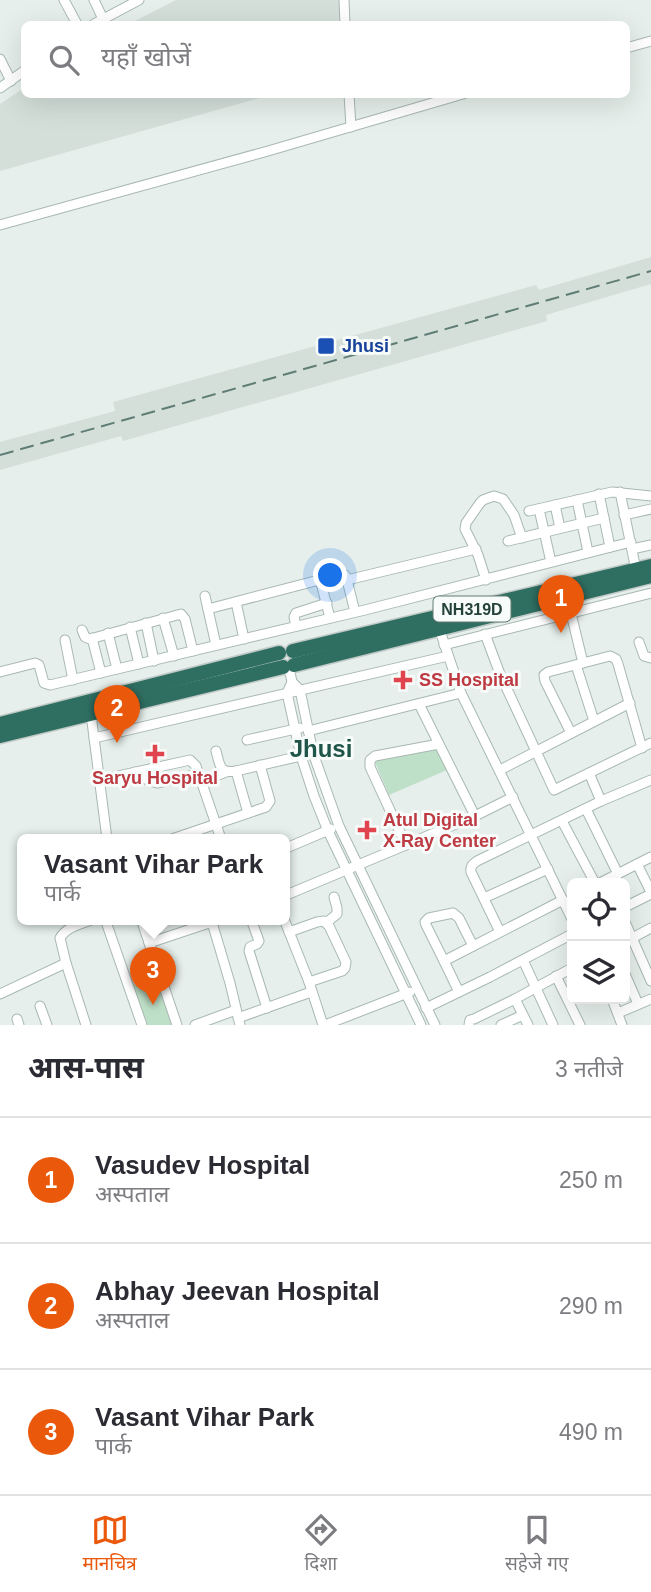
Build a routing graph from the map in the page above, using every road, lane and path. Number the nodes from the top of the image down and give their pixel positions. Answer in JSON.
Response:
{"nodes":[{"id":1,"x":64,"y":0,"type":"edge"},
{"id":2,"x":94,"y":0,"type":"edge"},
{"id":3,"x":139,"y":0,"type":"edge"},
{"id":4,"x":344,"y":0,"type":"edge"},
{"id":5,"x":103,"y":19,"type":"junction"},
{"id":6,"x":76,"y":21,"type":"edge"},
{"id":7,"x":99,"y":21,"type":"edge"},
{"id":8,"x":345,"y":21,"type":"edge"},
{"id":9,"x":651,"y":41,"type":"edge"},
{"id":10,"x":630,"y":47,"type":"edge"},
{"id":11,"x":0,"y":59,"type":"edge"},
{"id":12,"x":21,"y":73,"type":"edge"},
{"id":13,"x":11,"y":81,"type":"junction"},
{"id":14,"x":0,"y":88,"type":"edge"},
{"id":15,"x":349,"y":98,"type":"edge"},
{"id":16,"x":449,"y":98,"type":"edge"},
{"id":17,"x":351,"y":127,"type":"junction"},
{"id":18,"x":0,"y":225,"type":"edge"},
{"id":19,"x":620,"y":492,"type":"junction"},
{"id":20,"x":599,"y":494,"type":"junction"},
{"id":21,"x":651,"y":496,"type":"edge"},
{"id":22,"x":577,"y":500,"type":"junction"},
{"id":23,"x":555,"y":505,"type":"junction"},
{"id":24,"x":539,"y":509,"type":"junction"},
{"id":25,"x":651,"y":509,"type":"edge"},
{"id":26,"x":529,"y":511,"type":"dead end"},
{"id":27,"x":624,"y":514,"type":"junction"},
{"id":28,"x":604,"y":518,"type":"junction"},
{"id":29,"x":582,"y":523,"type":"junction"},
{"id":30,"x":560,"y":528,"type":"junction"},
{"id":31,"x":545,"y":532,"type":"junction"},
{"id":32,"x":522,"y":538,"type":"junction"},
{"id":33,"x":508,"y":541,"type":"dead end"},
{"id":34,"x":651,"y":545,"type":"edge"},
{"id":35,"x":610,"y":547,"type":"junction"},
{"id":36,"x":632,"y":548,"type":"junction"},
{"id":37,"x":476,"y":549,"type":"junction"},
{"id":38,"x":588,"y":552,"type":"junction"},
{"id":39,"x":551,"y":562,"type":"junction"},
{"id":40,"x":635,"y":566,"type":"junction"},
{"id":41,"x":651,"y":566,"type":"edge"},
{"id":42,"x":651,"y":576,"type":"edge"},
{"id":43,"x":320,"y":579,"type":"junction"},
{"id":44,"x":347,"y":580,"type":"junction"},
{"id":45,"x":486,"y":580,"type":"junction"},
{"id":46,"x":651,"y":593,"type":"edge"},
{"id":47,"x":205,"y":596,"type":"dead end"},
{"id":48,"x":567,"y":597,"type":"junction"},
{"id":49,"x":236,"y":602,"type":"junction"},
{"id":50,"x":327,"y":603,"type":"junction"},
{"id":51,"x":208,"y":610,"type":"junction"},
{"id":52,"x":355,"y":612,"type":"junction"},
{"id":53,"x":571,"y":614,"type":"junction"},
{"id":54,"x":163,"y":618,"type":"junction"},
{"id":55,"x":330,"y":618,"type":"junction"},
{"id":56,"x":146,"y":622,"type":"junction"},
{"id":57,"x":296,"y":626,"type":"junction"},
{"id":58,"x":130,"y":627,"type":"junction"},
{"id":59,"x":439,"y":628,"type":"junction"},
{"id":60,"x":82,"y":630,"type":"dead end"},
{"id":61,"x":108,"y":633,"type":"junction"},
{"id":62,"x":485,"y":634,"type":"junction"},
{"id":63,"x":92,"y":638,"type":"junction"},
{"id":64,"x":244,"y":639,"type":"junction"},
{"id":65,"x":65,"y":640,"type":"dead end"},
{"id":66,"x":639,"y":642,"type":"dead end"},
{"id":67,"x":216,"y":645,"type":"junction"},
{"id":68,"x":444,"y":645,"type":"junction"},
{"id":69,"x":193,"y":651,"type":"junction"},
{"id":70,"x":174,"y":656,"type":"junction"},
{"id":71,"x":448,"y":656,"type":"junction"},
{"id":72,"x":651,"y":658,"type":"edge"},
{"id":73,"x":154,"y":661,"type":"junction"},
{"id":74,"x":139,"y":664,"type":"junction"},
{"id":75,"x":288,"y":664,"type":"junction"},
{"id":76,"x":580,"y":664,"type":"junction"},
{"id":77,"x":117,"y":669,"type":"junction"},
{"id":78,"x":0,"y":672,"type":"edge"},
{"id":79,"x":101,"y":673,"type":"junction"},
{"id":80,"x":74,"y":680,"type":"junction"},
{"id":81,"x":300,"y":691,"type":"junction"},
{"id":82,"x":288,"y":693,"type":"junction"},
{"id":83,"x":461,"y":693,"type":"junction"},
{"id":84,"x":630,"y":703,"type":"junction"},
{"id":85,"x":419,"y":704,"type":"junction"},
{"id":86,"x":91,"y":714,"type":"junction"},
{"id":87,"x":594,"y":721,"type":"junction"},
{"id":88,"x":0,"y":724,"type":"edge"},
{"id":89,"x":295,"y":729,"type":"junction"},
{"id":90,"x":307,"y":729,"type":"junction"},
{"id":91,"x":571,"y":733,"type":"junction"},
{"id":92,"x":0,"y":736,"type":"edge"},
{"id":93,"x":94,"y":738,"type":"junction"},
{"id":94,"x":247,"y":740,"type":"dead end"},
{"id":95,"x":651,"y":743,"type":"edge"},
{"id":96,"x":439,"y":744,"type":"junction"},
{"id":97,"x":642,"y":748,"type":"junction"},
{"id":98,"x":216,"y":751,"type":"dead end"},
{"id":99,"x":536,"y":751,"type":"junction"},
{"id":100,"x":313,"y":753,"type":"junction"},
{"id":101,"x":301,"y":757,"type":"junction"},
{"id":102,"x":260,"y":765,"type":"junction"},
{"id":103,"x":500,"y":770,"type":"junction"},
{"id":104,"x":236,"y":771,"type":"junction"},
{"id":105,"x":135,"y":772,"type":"junction"},
{"id":106,"x":226,"y":772,"type":"junction"},
{"id":107,"x":590,"y":773,"type":"junction"},
{"id":108,"x":200,"y":778,"type":"junction"},
{"id":109,"x":100,"y":780,"type":"junction"},
{"id":110,"x":651,"y":780,"type":"edge"},
{"id":111,"x":513,"y":797,"type":"junction"},
{"id":112,"x":601,"y":801,"type":"junction"},
{"id":113,"x":586,"y":809,"type":"junction"},
{"id":114,"x":248,"y":813,"type":"junction"},
{"id":115,"x":475,"y":816,"type":"junction"},
{"id":116,"x":562,"y":821,"type":"junction"},
{"id":117,"x":216,"y":824,"type":"junction"},
{"id":118,"x":339,"y":826,"type":"junction"},
{"id":119,"x":328,"y":831,"type":"junction"},
{"id":120,"x":106,"y":834,"type":"edge"},
{"id":121,"x":187,"y":834,"type":"edge"},
{"id":122,"x":219,"y":834,"type":"edge"},
{"id":123,"x":531,"y":835,"type":"junction"},
{"id":124,"x":406,"y":845,"type":"junction"},
{"id":125,"x":290,"y":847,"type":"edge"},
{"id":126,"x":651,"y":857,"type":"edge"},
{"id":127,"x":637,"y":864,"type":"junction"},
{"id":128,"x":358,"y":865,"type":"junction"},
{"id":129,"x":548,"y":869,"type":"junction"},
{"id":130,"x":346,"y":870,"type":"junction"},
{"id":131,"x":618,"y":874,"type":"junction"},
{"id":132,"x":595,"y":878,"type":"edge"},
{"id":133,"x":609,"y":878,"type":"edge"},
{"id":134,"x":290,"y":893,"type":"edge"},
{"id":135,"x":651,"y":893,"type":"edge"},
{"id":136,"x":334,"y":897,"type":"dead end"},
{"id":137,"x":484,"y":898,"type":"junction"},
{"id":138,"x":563,"y":900,"type":"junction"},
{"id":139,"x":630,"y":904,"type":"edge"},
{"id":140,"x":567,"y":908,"type":"edge"},
{"id":141,"x":326,"y":923,"type":"junction"},
{"id":142,"x":78,"y":925,"type":"edge"},
{"id":143,"x":107,"y":925,"type":"edge"},
{"id":144,"x":143,"y":925,"type":"edge"},
{"id":145,"x":198,"y":925,"type":"edge"},
{"id":146,"x":213,"y":925,"type":"edge"},
{"id":147,"x":253,"y":925,"type":"edge"},
{"id":148,"x":286,"y":925,"type":"edge"},
{"id":149,"x":651,"y":928,"type":"edge"},
{"id":150,"x":289,"y":932,"type":"junction"},
{"id":151,"x":500,"y":932,"type":"junction"},
{"id":152,"x":567,"y":937,"type":"edge"},
{"id":153,"x":630,"y":939,"type":"edge"},
{"id":154,"x":630,"y":941,"type":"edge"},
{"id":155,"x":149,"y":943,"type":"junction"},
{"id":156,"x":473,"y":946,"type":"junction"},
{"id":157,"x":523,"y":960,"type":"junction"},
{"id":158,"x":443,"y":961,"type":"junction"},
{"id":159,"x":66,"y":963,"type":"junction"},
{"id":160,"x":567,"y":970,"type":"edge"},
{"id":161,"x":556,"y":976,"type":"junction"},
{"id":162,"x":651,"y":981,"type":"edge"},
{"id":163,"x":630,"y":986,"type":"edge"},
{"id":164,"x":310,"y":987,"type":"junction"},
{"id":165,"x":535,"y":987,"type":"junction"},
{"id":166,"x":418,"y":989,"type":"junction"},
{"id":167,"x":459,"y":992,"type":"junction"},
{"id":168,"x":407,"y":993,"type":"junction"},
{"id":169,"x":0,"y":994,"type":"edge"},
{"id":170,"x":515,"y":999,"type":"junction"},
{"id":171,"x":651,"y":999,"type":"edge"},
{"id":172,"x":614,"y":1004,"type":"edge"},
{"id":173,"x":638,"y":1004,"type":"junction"},
{"id":174,"x":40,"y":1006,"type":"dead end"},
{"id":175,"x":267,"y":1007,"type":"junction"},
{"id":176,"x":426,"y":1008,"type":"junction"},
{"id":177,"x":618,"y":1013,"type":"junction"},
{"id":178,"x":523,"y":1015,"type":"junction"},
{"id":179,"x":238,"y":1018,"type":"edge"},
{"id":180,"x":349,"y":1021,"type":"edge"},
{"id":181,"x":47,"y":1025,"type":"edge"},
{"id":182,"x":86,"y":1025,"type":"edge"},
{"id":183,"x":142,"y":1025,"type":"edge"},
{"id":184,"x":177,"y":1025,"type":"edge"},
{"id":185,"x":195,"y":1025,"type":"edge"},
{"id":186,"x":324,"y":1025,"type":"edge"},
{"id":187,"x":421,"y":1025,"type":"edge"},
{"id":188,"x":435,"y":1025,"type":"edge"},
{"id":189,"x":469,"y":1025,"type":"edge"},
{"id":190,"x":501,"y":1025,"type":"edge"},
{"id":191,"x":528,"y":1025,"type":"edge"},
{"id":192,"x":554,"y":1025,"type":"edge"},
{"id":193,"x":580,"y":1025,"type":"edge"},
{"id":194,"x":622,"y":1025,"type":"edge"}],
"edges":[{"from":1,"to":6,"type":"street"},
{"from":2,"to":5,"type":"street"},
{"from":3,"to":5,"type":"street"},
{"from":4,"to":8,"type":"street"},
{"from":5,"to":7,"type":"street"},
{"from":9,"to":10,"type":"street"},
{"from":11,"to":13,"type":"street"},
{"from":12,"to":13,"type":"street"},
{"from":13,"to":14,"type":"street"},
{"from":15,"to":17,"type":"street"},
{"from":16,"to":17,"type":"street"},
{"from":17,"to":18,"type":"street"},
{"from":19,"to":20,"type":"street"},
{"from":19,"to":21,"type":"street"},
{"from":19,"to":27,"type":"street"},
{"from":20,"to":22,"type":"street"},
{"from":20,"to":28,"type":"street"},
{"from":22,"to":23,"type":"street"},
{"from":22,"to":29,"type":"street"},
{"from":23,"to":24,"type":"street"},
{"from":23,"to":30,"type":"street"},
{"from":24,"to":26,"type":"street"},
{"from":24,"to":31,"type":"street"},
{"from":25,"to":27,"type":"street"},
{"from":27,"to":36,"type":"street"},
{"from":28,"to":29,"type":"street"},
{"from":28,"to":35,"type":"street"},
{"from":29,"to":30,"type":"street"},
{"from":29,"to":38,"type":"street"},
{"from":30,"to":31,"type":"street"},
{"from":31,"to":32,"type":"street"},
{"from":31,"to":39,"type":"street"},
{"from":32,"to":33,"type":"street"},
{"from":32,"to":37,"type":"street"},
{"from":34,"to":36,"type":"street"},
{"from":35,"to":36,"type":"street"},
{"from":35,"to":38,"type":"street"},
{"from":36,"to":40,"type":"street"},
{"from":37,"to":44,"type":"street"},
{"from":37,"to":45,"type":"street"},
{"from":38,"to":39,"type":"street"},
{"from":39,"to":45,"type":"street"},
{"from":40,"to":41,"type":"highway","number":"NH319D"},
{"from":40,"to":75,"type":"highway","number":"NH319D"},
{"from":42,"to":48,"type":"highway","number":"NH319D"},
{"from":43,"to":44,"type":"street"},
{"from":43,"to":49,"type":"street"},
{"from":43,"to":50,"type":"street"},
{"from":44,"to":52,"type":"street"},
{"from":45,"to":52,"type":"street"},
{"from":46,"to":53,"type":"street"},
{"from":47,"to":51,"type":"street"},
{"from":48,"to":53,"type":"street"},
{"from":48,"to":59,"type":"highway","number":"NH319D"},
{"from":49,"to":51,"type":"street"},
{"from":49,"to":64,"type":"street"},
{"from":50,"to":55,"type":"street"},
{"from":50,"to":57,"type":"street"},
{"from":51,"to":67,"type":"street"},
{"from":52,"to":55,"type":"street"},
{"from":53,"to":62,"type":"street"},
{"from":53,"to":76,"type":"street"},
{"from":54,"to":56,"type":"street"},
{"from":54,"to":69,"type":"street"},
{"from":54,"to":70,"type":"street"},
{"from":55,"to":57,"type":"street"},
{"from":56,"to":58,"type":"street"},
{"from":56,"to":73,"type":"street"},
{"from":57,"to":64,"type":"street"},
{"from":58,"to":61,"type":"street"},
{"from":58,"to":74,"type":"street"},
{"from":59,"to":68,"type":"street"},
{"from":59,"to":75,"type":"highway","number":"NH319D"},
{"from":60,"to":63,"type":"street"},
{"from":61,"to":63,"type":"street"},
{"from":61,"to":77,"type":"street"},
{"from":62,"to":68,"type":"street"},
{"from":62,"to":99,"type":"street"},
{"from":63,"to":79,"type":"street"},
{"from":64,"to":67,"type":"street"},
{"from":65,"to":80,"type":"street"},
{"from":66,"to":72,"type":"street"},
{"from":67,"to":69,"type":"street"},
{"from":68,"to":71,"type":"street"},
{"from":69,"to":70,"type":"street"},
{"from":70,"to":73,"type":"street"},
{"from":71,"to":81,"type":"street"},
{"from":71,"to":83,"type":"street"},
{"from":73,"to":74,"type":"street"},
{"from":74,"to":77,"type":"street"},
{"from":75,"to":81,"type":"street"},
{"from":75,"to":82,"type":"street"},
{"from":75,"to":86,"type":"highway","number":"NH319D"},
{"from":75,"to":88,"type":"highway"},
{"from":76,"to":84,"type":"street"},
{"from":76,"to":87,"type":"street"},
{"from":76,"to":91,"type":"street"},
{"from":77,"to":79,"type":"street"},
{"from":78,"to":80,"type":"street"},
{"from":79,"to":80,"type":"street"},
{"from":81,"to":82,"type":"street"},
{"from":81,"to":90,"type":"street"},
{"from":82,"to":89,"type":"street"},
{"from":82,"to":93,"type":"street"},
{"from":83,"to":85,"type":"street"},
{"from":83,"to":103,"type":"street"},
{"from":84,"to":87,"type":"street"},
{"from":84,"to":97,"type":"street"},
{"from":85,"to":90,"type":"street"},
{"from":85,"to":96,"type":"street"},
{"from":86,"to":92,"type":"highway","number":"NH319D"},
{"from":86,"to":93,"type":"street"},
{"from":87,"to":91,"type":"street"},
{"from":89,"to":90,"type":"street"},
{"from":89,"to":94,"type":"street"},
{"from":89,"to":101,"type":"street"},
{"from":90,"to":100,"type":"street"},
{"from":91,"to":99,"type":"street"},
{"from":93,"to":109,"type":"street"},
{"from":95,"to":97,"type":"street"},
{"from":96,"to":115,"type":"street"},
{"from":96,"to":124,"type":"street"},
{"from":97,"to":107,"type":"street"},
{"from":98,"to":106,"type":"street"},
{"from":99,"to":103,"type":"street"},
{"from":99,"to":107,"type":"street"},
{"from":100,"to":101,"type":"street"},
{"from":100,"to":118,"type":"street"},
{"from":101,"to":102,"type":"street"},
{"from":101,"to":119,"type":"street"},
{"from":102,"to":104,"type":"street"},
{"from":102,"to":114,"type":"street"},
{"from":103,"to":111,"type":"street"},
{"from":104,"to":106,"type":"street"},
{"from":104,"to":114,"type":"street"},
{"from":105,"to":108,"type":"street"},
{"from":105,"to":108,"type":"street"},
{"from":105,"to":109,"type":"street"},
{"from":106,"to":108,"type":"street"},
{"from":107,"to":112,"type":"street"},
{"from":108,"to":117,"type":"street"},
{"from":109,"to":120,"type":"street"},
{"from":110,"to":112,"type":"street"},
{"from":111,"to":115,"type":"street"},
{"from":111,"to":123,"type":"street"},
{"from":112,"to":113,"type":"street"},
{"from":113,"to":116,"type":"street"},
{"from":113,"to":131,"type":"street"},
{"from":114,"to":117,"type":"street"},
{"from":115,"to":124,"type":"street"},
{"from":116,"to":123,"type":"street"},
{"from":116,"to":132,"type":"street"},
{"from":117,"to":121,"type":"street"},
{"from":117,"to":122,"type":"street"},
{"from":118,"to":119,"type":"street"},
{"from":118,"to":128,"type":"street"},
{"from":119,"to":125,"type":"street"},
{"from":119,"to":130,"type":"street"},
{"from":123,"to":129,"type":"street"},
{"from":123,"to":137,"type":"street"},
{"from":124,"to":128,"type":"street"},
{"from":126,"to":127,"type":"street"},
{"from":127,"to":131,"type":"street"},
{"from":127,"to":135,"type":"street"},
{"from":128,"to":130,"type":"street"},
{"from":128,"to":166,"type":"street"},
{"from":129,"to":137,"type":"street"},
{"from":129,"to":138,"type":"street"},
{"from":130,"to":134,"type":"street"},
{"from":130,"to":168,"type":"street"},
{"from":131,"to":133,"type":"street"},
{"from":135,"to":139,"type":"street"},
{"from":136,"to":141,"type":"street"},
{"from":137,"to":151,"type":"street"},
{"from":138,"to":140,"type":"street"},
{"from":138,"to":151,"type":"street"},
{"from":141,"to":150,"type":"street"},
{"from":141,"to":164,"type":"street"},
{"from":142,"to":159,"type":"street"},
{"from":143,"to":183,"type":"street"},
{"from":144,"to":155,"type":"street"},
{"from":145,"to":155,"type":"street"},
{"from":146,"to":179,"type":"street"},
{"from":147,"to":175,"type":"street"},
{"from":148,"to":150,"type":"street"},
{"from":149,"to":153,"type":"street"},
{"from":150,"to":164,"type":"street"},
{"from":151,"to":156,"type":"street"},
{"from":152,"to":157,"type":"street"},
{"from":154,"to":162,"type":"street"},
{"from":155,"to":184,"type":"street"},
{"from":156,"to":158,"type":"street"},
{"from":156,"to":158,"type":"street"},
{"from":157,"to":165,"type":"street"},
{"from":157,"to":167,"type":"street"},
{"from":158,"to":167,"type":"street"},
{"from":159,"to":169,"type":"street"},
{"from":159,"to":182,"type":"street"},
{"from":160,"to":161,"type":"street"},
{"from":161,"to":165,"type":"street"},
{"from":161,"to":193,"type":"street"},
{"from":163,"to":173,"type":"street"},
{"from":164,"to":175,"type":"street"},
{"from":164,"to":186,"type":"street"},
{"from":165,"to":170,"type":"street"},
{"from":165,"to":192,"type":"street"},
{"from":166,"to":168,"type":"street"},
{"from":166,"to":176,"type":"street"},
{"from":167,"to":176,"type":"street"},
{"from":168,"to":180,"type":"street"},
{"from":168,"to":187,"type":"street"},
{"from":170,"to":178,"type":"street"},
{"from":170,"to":189,"type":"street"},
{"from":171,"to":173,"type":"street"},
{"from":172,"to":177,"type":"street"},
{"from":173,"to":177,"type":"street"},
{"from":174,"to":181,"type":"street"},
{"from":175,"to":179,"type":"street"},
{"from":176,"to":188,"type":"street"},
{"from":177,"to":194,"type":"street"},
{"from":178,"to":190,"type":"street"},
{"from":178,"to":191,"type":"street"},
{"from":179,"to":185,"type":"street"},
{"from":180,"to":186,"type":"street"}]}
